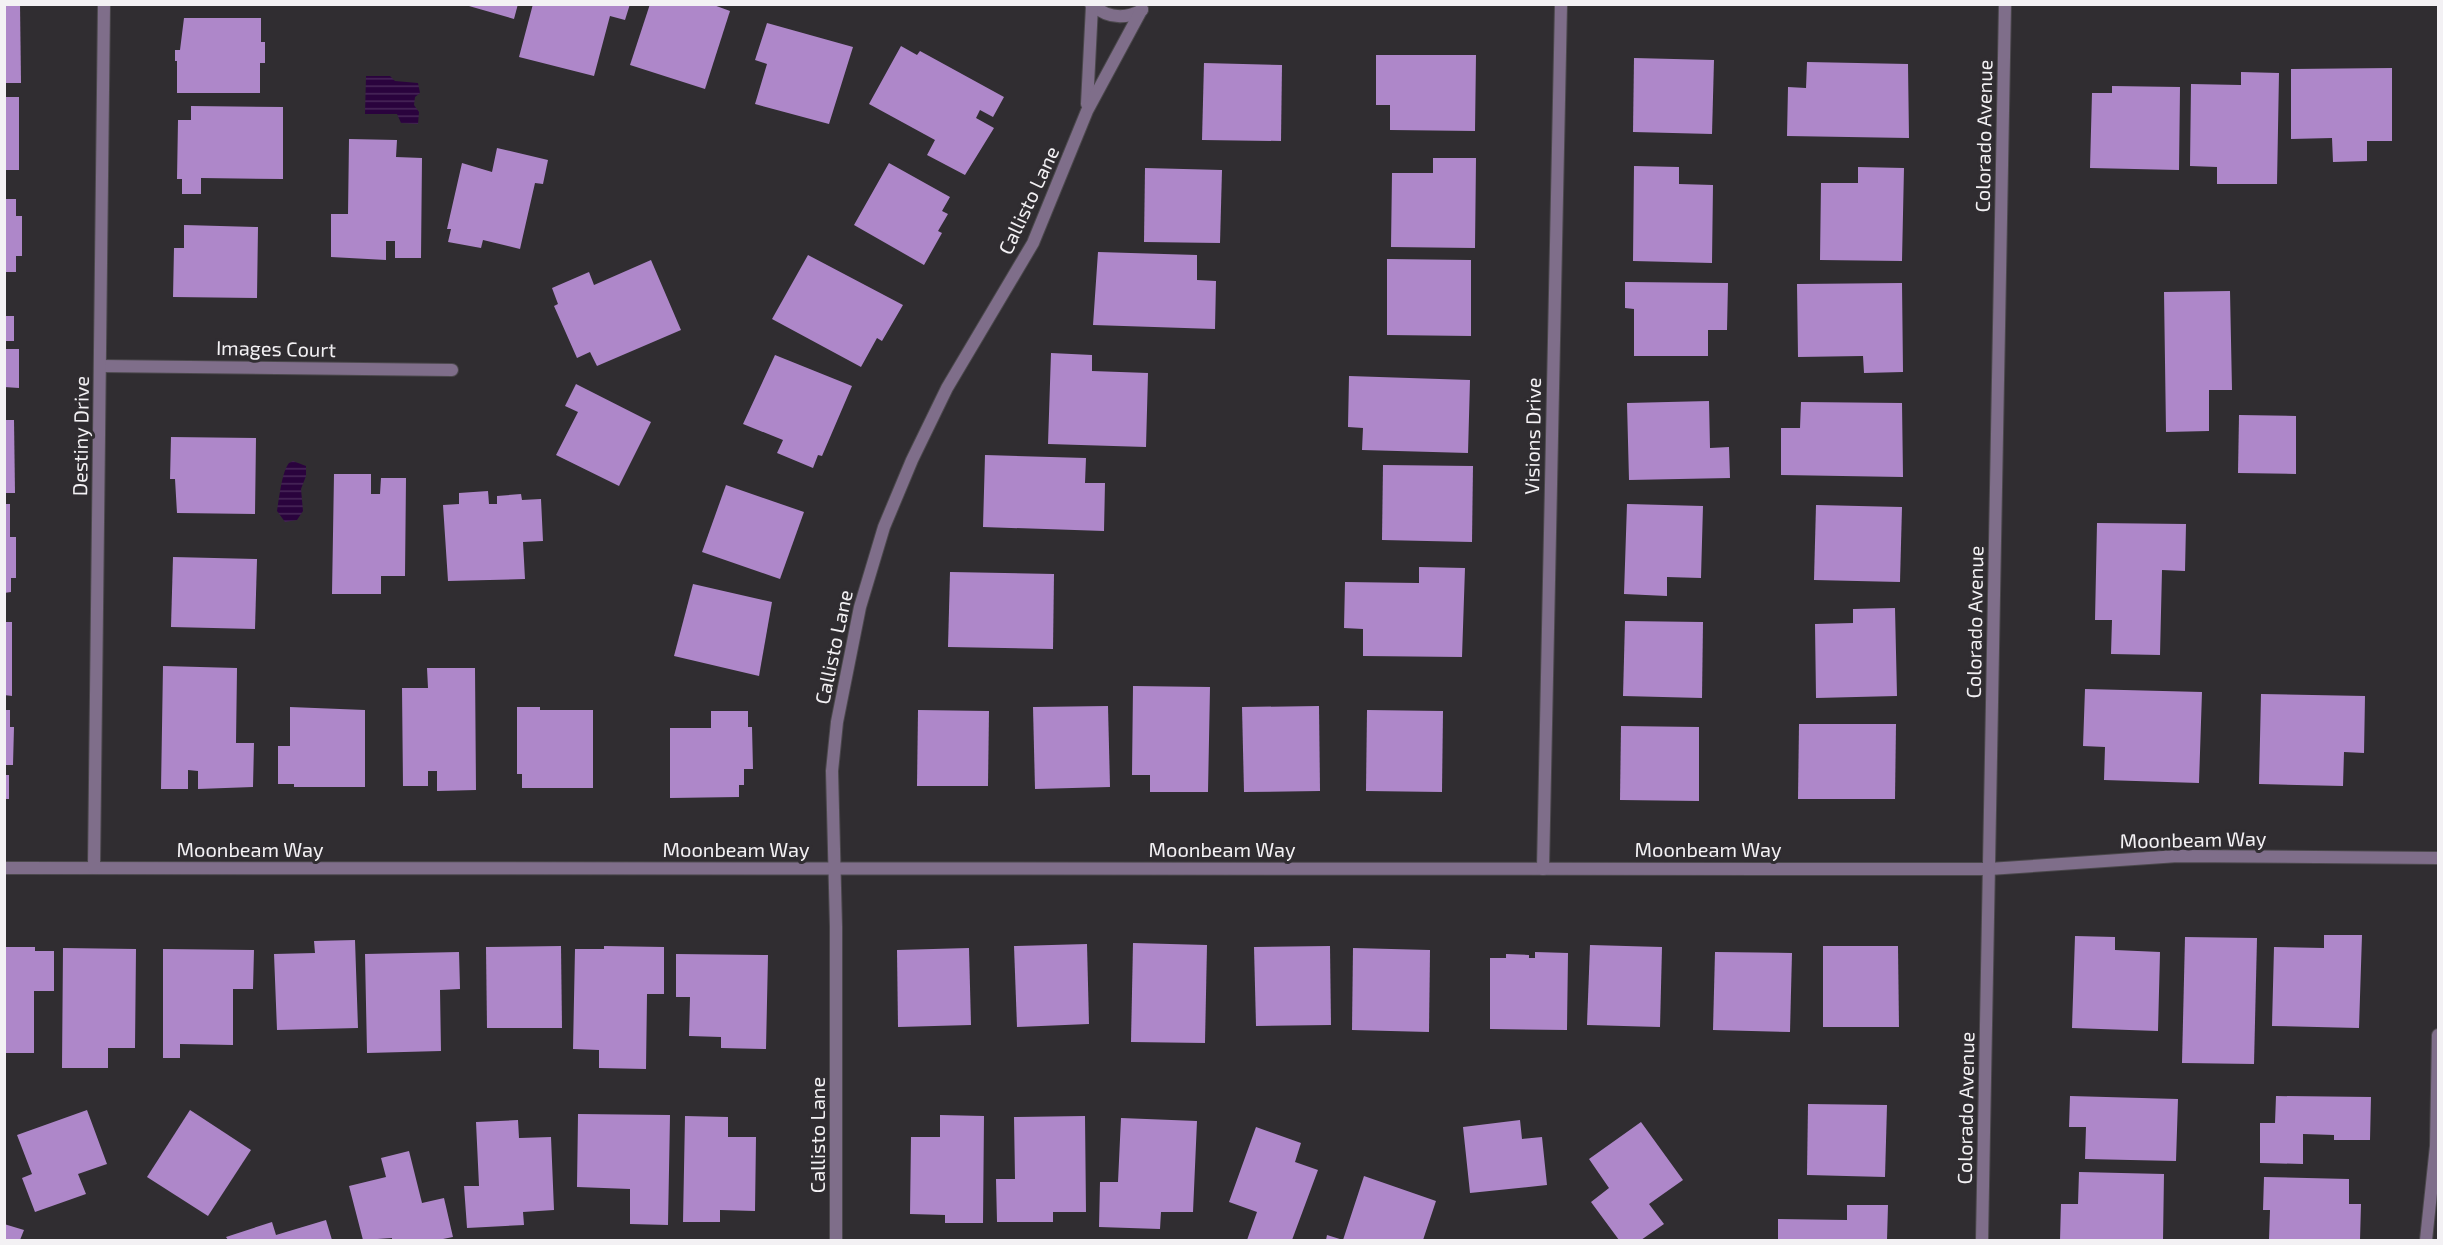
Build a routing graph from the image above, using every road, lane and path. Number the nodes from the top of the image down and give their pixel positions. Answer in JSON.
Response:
{"nodes":[{"id":1,"x":104,"y":4,"type":"edge"},
{"id":2,"x":1561,"y":4,"type":"edge"},
{"id":3,"x":2005,"y":4,"type":"edge"},
{"id":4,"x":1092,"y":5,"type":"edge"},
{"id":5,"x":1144,"y":7,"type":"edge"},
{"id":6,"x":1087,"y":111,"type":"junction"},
{"id":7,"x":100,"y":366,"type":"junction"},
{"id":8,"x":452,"y":370,"type":"dead end"},
{"id":9,"x":2439,"y":858,"type":"edge"},
{"id":10,"x":4,"y":868,"type":"edge"},
{"id":11,"x":94,"y":868,"type":"junction"},
{"id":12,"x":833,"y":868,"type":"junction"},
{"id":13,"x":1543,"y":869,"type":"junction"},
{"id":14,"x":1989,"y":869,"type":"junction"},
{"id":15,"x":2439,"y":1035,"type":"edge"},
{"id":16,"x":836,"y":1240,"type":"edge"},
{"id":17,"x":1982,"y":1240,"type":"edge"},
{"id":18,"x":2426,"y":1240,"type":"edge"}],
"edges":[{"from":1,"to":7,"type":"street","name":"Destiny Drive"},
{"from":2,"to":13,"type":"street","name":"Visions Drive"},
{"from":3,"to":14,"type":"street","name":"Colorado Avenue"},
{"from":4,"to":5,"type":"street"},
{"from":4,"to":6,"type":"street","name":"Callisto Lane"},
{"from":5,"to":6,"type":"street","name":"Callisto Lane"},
{"from":6,"to":12,"type":"street","name":"Callisto Lane"},
{"from":7,"to":8,"type":"street","name":"Images Court"},
{"from":7,"to":11,"type":"street","name":"Destiny Drive"},
{"from":9,"to":14,"type":"street","name":"Moonbeam Way"},
{"from":10,"to":11,"type":"street","name":"Moonbeam Way"},
{"from":11,"to":12,"type":"street","name":"Moonbeam Way"},
{"from":12,"to":13,"type":"street","name":"Moonbeam Way"},
{"from":12,"to":16,"type":"street","name":"Callisto Lane"},
{"from":13,"to":14,"type":"street","name":"Moonbeam Way"},
{"from":14,"to":17,"type":"street","name":"Colorado Avenue"},
{"from":15,"to":18,"type":"street"}]}
